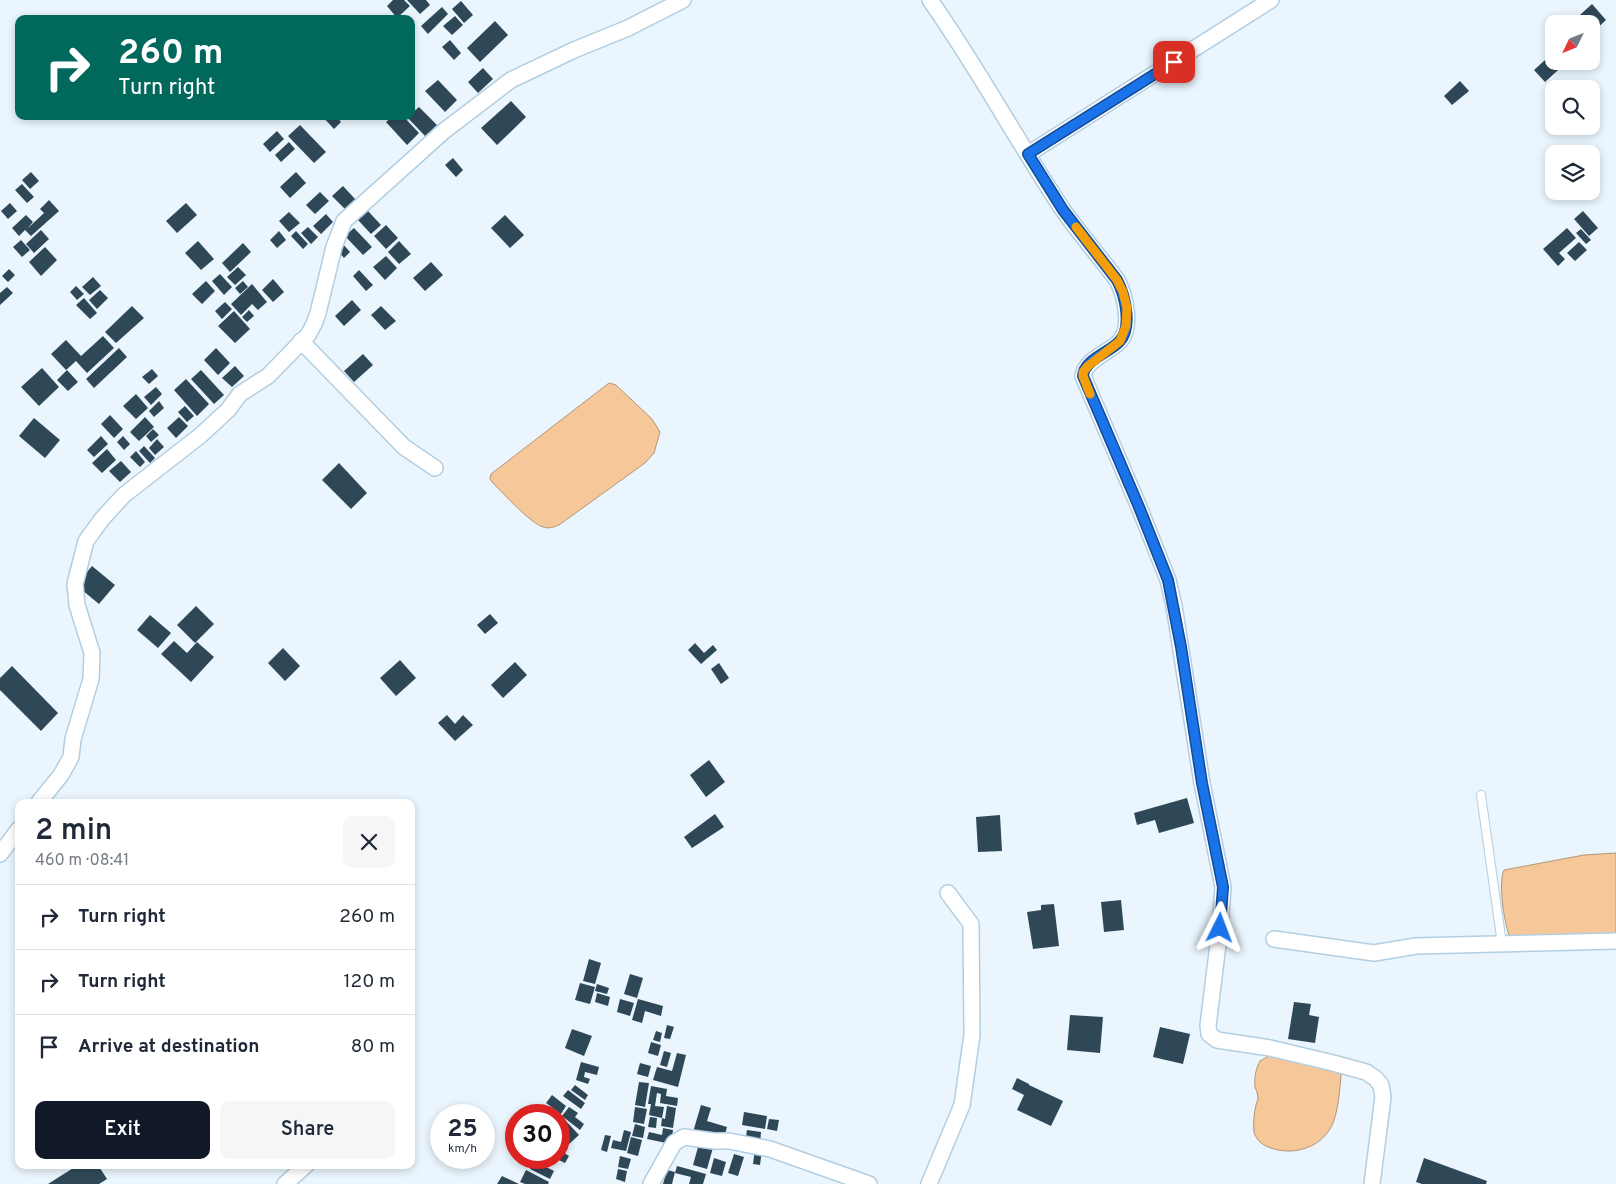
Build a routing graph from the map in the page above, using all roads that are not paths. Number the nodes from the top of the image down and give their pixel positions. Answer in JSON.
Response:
{"nodes":[{"id":1,"x":682,"y":0,"type":"edge"},
{"id":2,"x":930,"y":0,"type":"edge"},
{"id":3,"x":1271,"y":0,"type":"edge"},
{"id":4,"x":1028,"y":154,"type":"junction"},
{"id":5,"x":301,"y":341,"type":"junction"},
{"id":6,"x":435,"y":468,"type":"dead end"},
{"id":7,"x":1481,"y":795,"type":"dead end"},
{"id":8,"x":41,"y":799,"type":"edge"},
{"id":9,"x":15,"y":834,"type":"edge"},
{"id":10,"x":0,"y":854,"type":"edge"},
{"id":11,"x":948,"y":893,"type":"dead end"},
{"id":12,"x":1274,"y":939,"type":"dead end"},
{"id":13,"x":1616,"y":941,"type":"edge"},
{"id":14,"x":1502,"y":944,"type":"junction"},
{"id":15,"x":302,"y":1169,"type":"edge"},
{"id":16,"x":285,"y":1184,"type":"edge"},
{"id":17,"x":651,"y":1184,"type":"edge"},
{"id":18,"x":869,"y":1184,"type":"edge"},
{"id":19,"x":929,"y":1184,"type":"edge"},
{"id":20,"x":1372,"y":1184,"type":"edge"}],
"edges":[{"from":1,"to":5,"type":"street"},
{"from":2,"to":4,"type":"street"},
{"from":3,"to":4,"type":"street"},
{"from":4,"to":20,"type":"street"},
{"from":5,"to":6,"type":"street"},
{"from":5,"to":8,"type":"street"},
{"from":7,"to":14,"type":"lane"},
{"from":9,"to":10,"type":"street"},
{"from":11,"to":19,"type":"street"},
{"from":12,"to":14,"type":"street"},
{"from":13,"to":14,"type":"street"},
{"from":15,"to":16,"type":"street"},
{"from":17,"to":18,"type":"street"}]}
